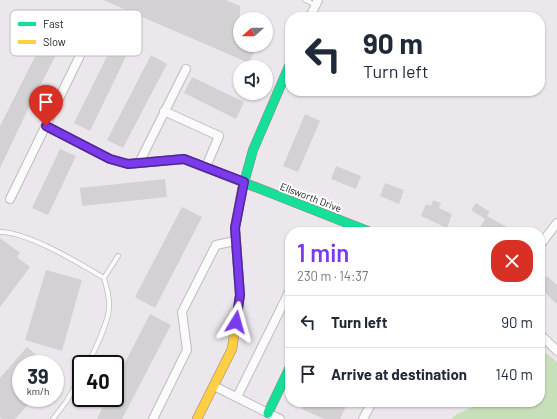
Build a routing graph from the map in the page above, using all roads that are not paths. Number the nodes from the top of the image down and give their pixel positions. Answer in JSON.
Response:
{"nodes":[{"id":1,"x":305,"y":0,"type":"edge"},
{"id":2,"x":317,"y":2,"type":"edge"},
{"id":3,"x":312,"y":12,"type":"edge"},
{"id":4,"x":80,"y":56,"type":"edge"},
{"id":5,"x":186,"y":69,"type":"dead end"},
{"id":6,"x":285,"y":76,"type":"edge"},
{"id":7,"x":164,"y":111,"type":"junction"},
{"id":8,"x":46,"y":126,"type":"junction"},
{"id":9,"x":140,"y":163,"type":"junction"},
{"id":10,"x":206,"y":167,"type":"junction"},
{"id":11,"x":244,"y":182,"type":"junction"},
{"id":12,"x":10,"y":199,"type":"dead end"},
{"id":13,"x":557,"y":223,"type":"edge"},
{"id":14,"x":350,"y":227,"type":"edge"},
{"id":15,"x":0,"y":232,"type":"edge"},
{"id":16,"x":545,"y":239,"type":"edge"},
{"id":17,"x":235,"y":241,"type":"junction"},
{"id":18,"x":118,"y":256,"type":"dead end"},
{"id":19,"x":104,"y":278,"type":"junction"},
{"id":20,"x":285,"y":300,"type":"edge"},
{"id":21,"x":545,"y":339,"type":"edge"},
{"id":22,"x":557,"y":351,"type":"edge"},
{"id":23,"x":92,"y":355,"type":"edge"},
{"id":24,"x":285,"y":377,"type":"edge"},
{"id":25,"x":214,"y":386,"type":"junction"},
{"id":26,"x":72,"y":392,"type":"edge"},
{"id":27,"x":237,"y":397,"type":"junction"},
{"id":28,"x":369,"y":407,"type":"edge"},
{"id":29,"x":268,"y":413,"type":"junction"},
{"id":30,"x":53,"y":419,"type":"edge"},
{"id":31,"x":153,"y":419,"type":"edge"},
{"id":32,"x":197,"y":419,"type":"edge"},
{"id":33,"x":280,"y":419,"type":"edge"},
{"id":34,"x":363,"y":419,"type":"edge"}],
"edges":[{"from":1,"to":2,"type":"lane"},
{"from":2,"to":3,"type":"street"},
{"from":4,"to":8,"type":"street"},
{"from":5,"to":7,"type":"street"},
{"from":6,"to":11,"type":"street"},
{"from":7,"to":9,"type":"street"},
{"from":7,"to":10,"type":"street"},
{"from":8,"to":9,"type":"street","name":"Ellsworth Drive"},
{"from":8,"to":12,"type":"street"},
{"from":9,"to":10,"type":"street","name":"Ellsworth Drive"},
{"from":10,"to":11,"type":"street","name":"Ellsworth Drive"},
{"from":11,"to":14,"type":"street","name":"Ellsworth Drive"},
{"from":11,"to":17,"type":"street"},
{"from":13,"to":16,"type":"street"},
{"from":15,"to":19,"type":"lane"},
{"from":17,"to":25,"type":"street"},
{"from":17,"to":31,"type":"street"},
{"from":18,"to":19,"type":"lane"},
{"from":19,"to":23,"type":"lane"},
{"from":20,"to":27,"type":"street"},
{"from":21,"to":22,"type":"street"},
{"from":24,"to":29,"type":"street"},
{"from":25,"to":27,"type":"street"},
{"from":25,"to":32,"type":"street"},
{"from":26,"to":30,"type":"lane"},
{"from":27,"to":29,"type":"street"},
{"from":28,"to":34,"type":"street"},
{"from":29,"to":33,"type":"street"}]}
